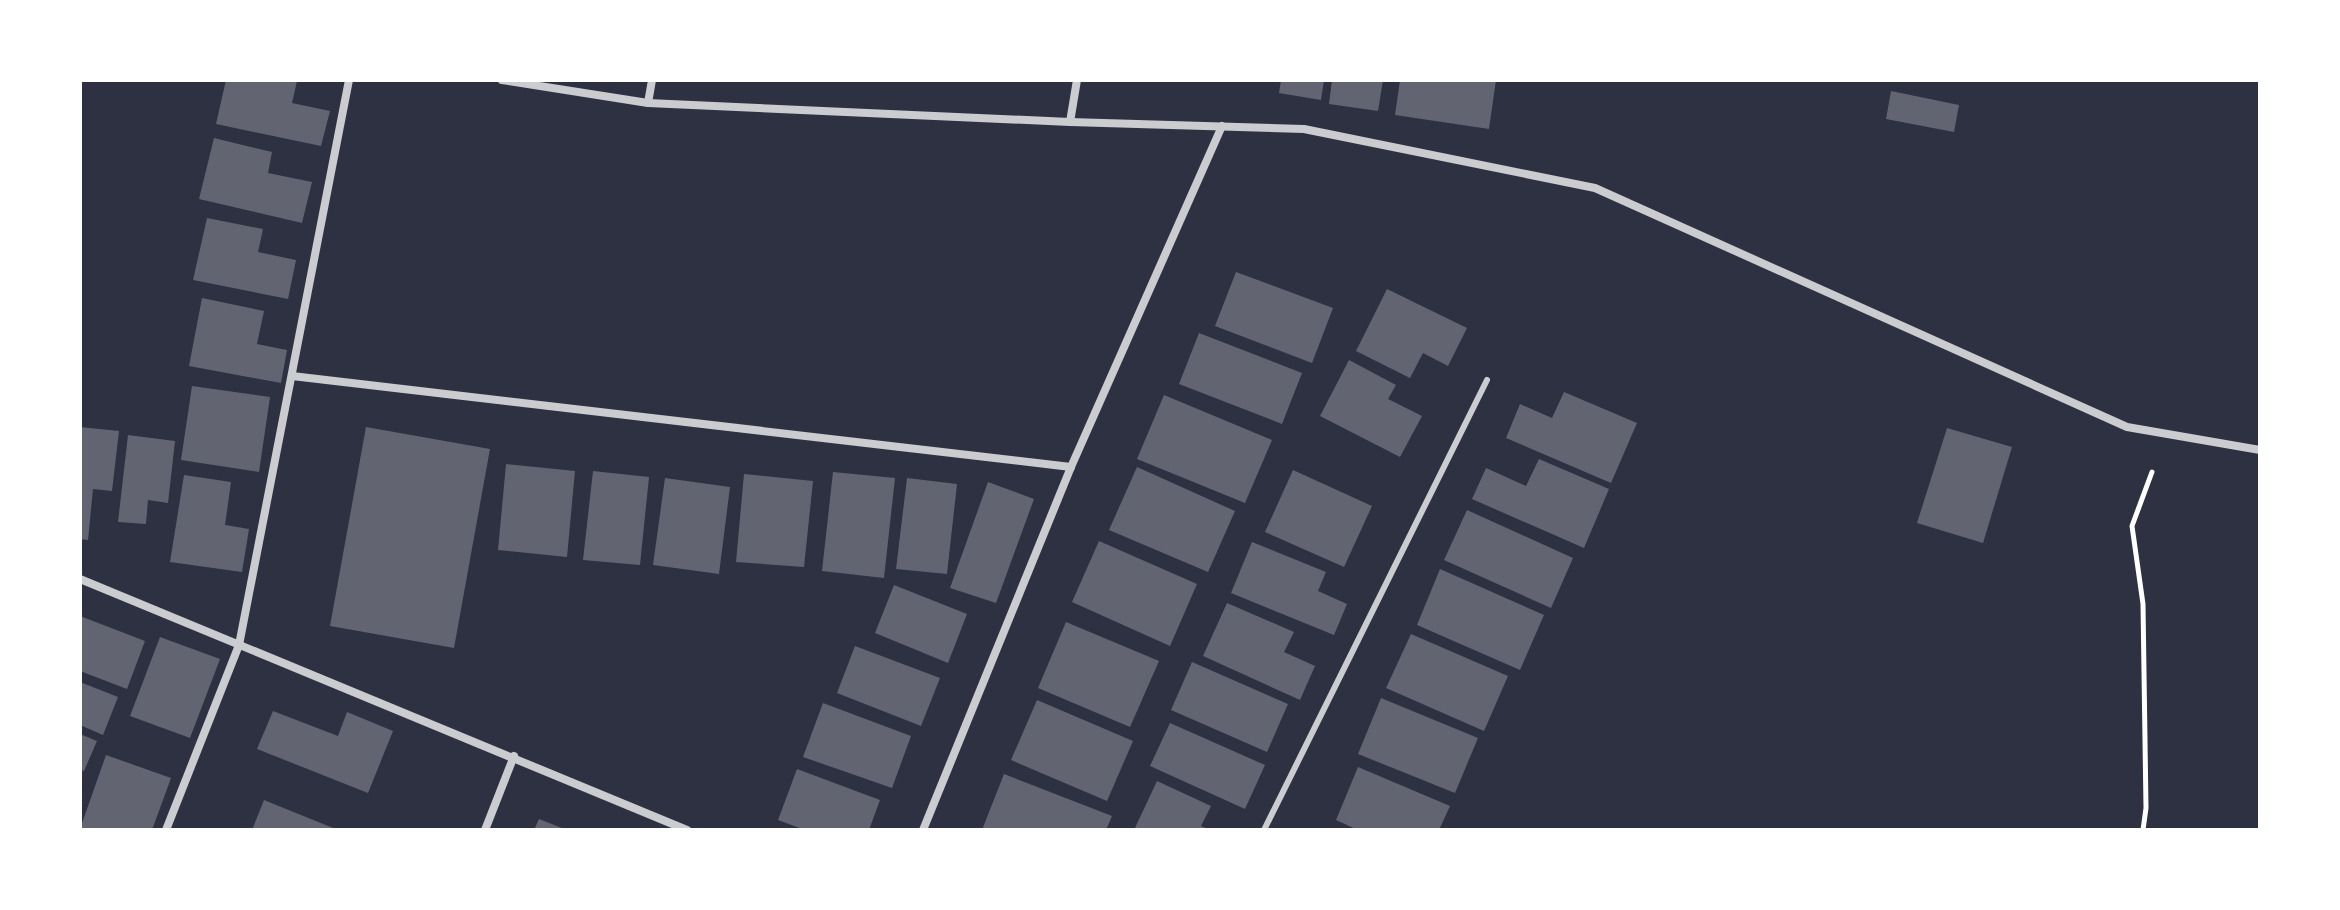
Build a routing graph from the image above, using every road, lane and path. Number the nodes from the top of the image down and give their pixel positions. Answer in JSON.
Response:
{"nodes":[{"id":1,"x":349,"y":80,"type":"edge"},
{"id":2,"x":502,"y":80,"type":"edge"},
{"id":3,"x":652,"y":80,"type":"edge"},
{"id":4,"x":1077,"y":80,"type":"edge"},
{"id":5,"x":648,"y":103,"type":"junction"},
{"id":6,"x":1070,"y":122,"type":"junction"},
{"id":7,"x":1222,"y":126,"type":"junction"},
{"id":8,"x":292,"y":376,"type":"junction"},
{"id":9,"x":1487,"y":380,"type":"dead end"},
{"id":10,"x":2166,"y":434,"type":"junction"},
{"id":11,"x":2260,"y":450,"type":"edge"},
{"id":12,"x":1071,"y":467,"type":"junction"},
{"id":13,"x":80,"y":579,"type":"edge"},
{"id":14,"x":239,"y":645,"type":"junction"},
{"id":15,"x":514,"y":756,"type":"junction"},
{"id":16,"x":166,"y":830,"type":"edge"},
{"id":17,"x":485,"y":830,"type":"edge"},
{"id":18,"x":687,"y":830,"type":"edge"},
{"id":19,"x":923,"y":830,"type":"edge"},
{"id":20,"x":1264,"y":830,"type":"edge"},
{"id":21,"x":2143,"y":830,"type":"edge"}],
"edges":[{"from":1,"to":8,"type":"street"},
{"from":2,"to":5,"type":"street"},
{"from":3,"to":5,"type":"street"},
{"from":4,"to":6,"type":"street"},
{"from":5,"to":6,"type":"street"},
{"from":6,"to":7,"type":"street"},
{"from":7,"to":10,"type":"street"},
{"from":7,"to":12,"type":"street"},
{"from":8,"to":12,"type":"street"},
{"from":8,"to":14,"type":"street"},
{"from":9,"to":20,"type":"lane"},
{"from":10,"to":11,"type":"street"},
{"from":10,"to":21,"type":"path"},
{"from":12,"to":19,"type":"street"},
{"from":13,"to":14,"type":"street"},
{"from":14,"to":15,"type":"street"},
{"from":14,"to":16,"type":"street"},
{"from":15,"to":17,"type":"street"},
{"from":15,"to":18,"type":"street"}]}
